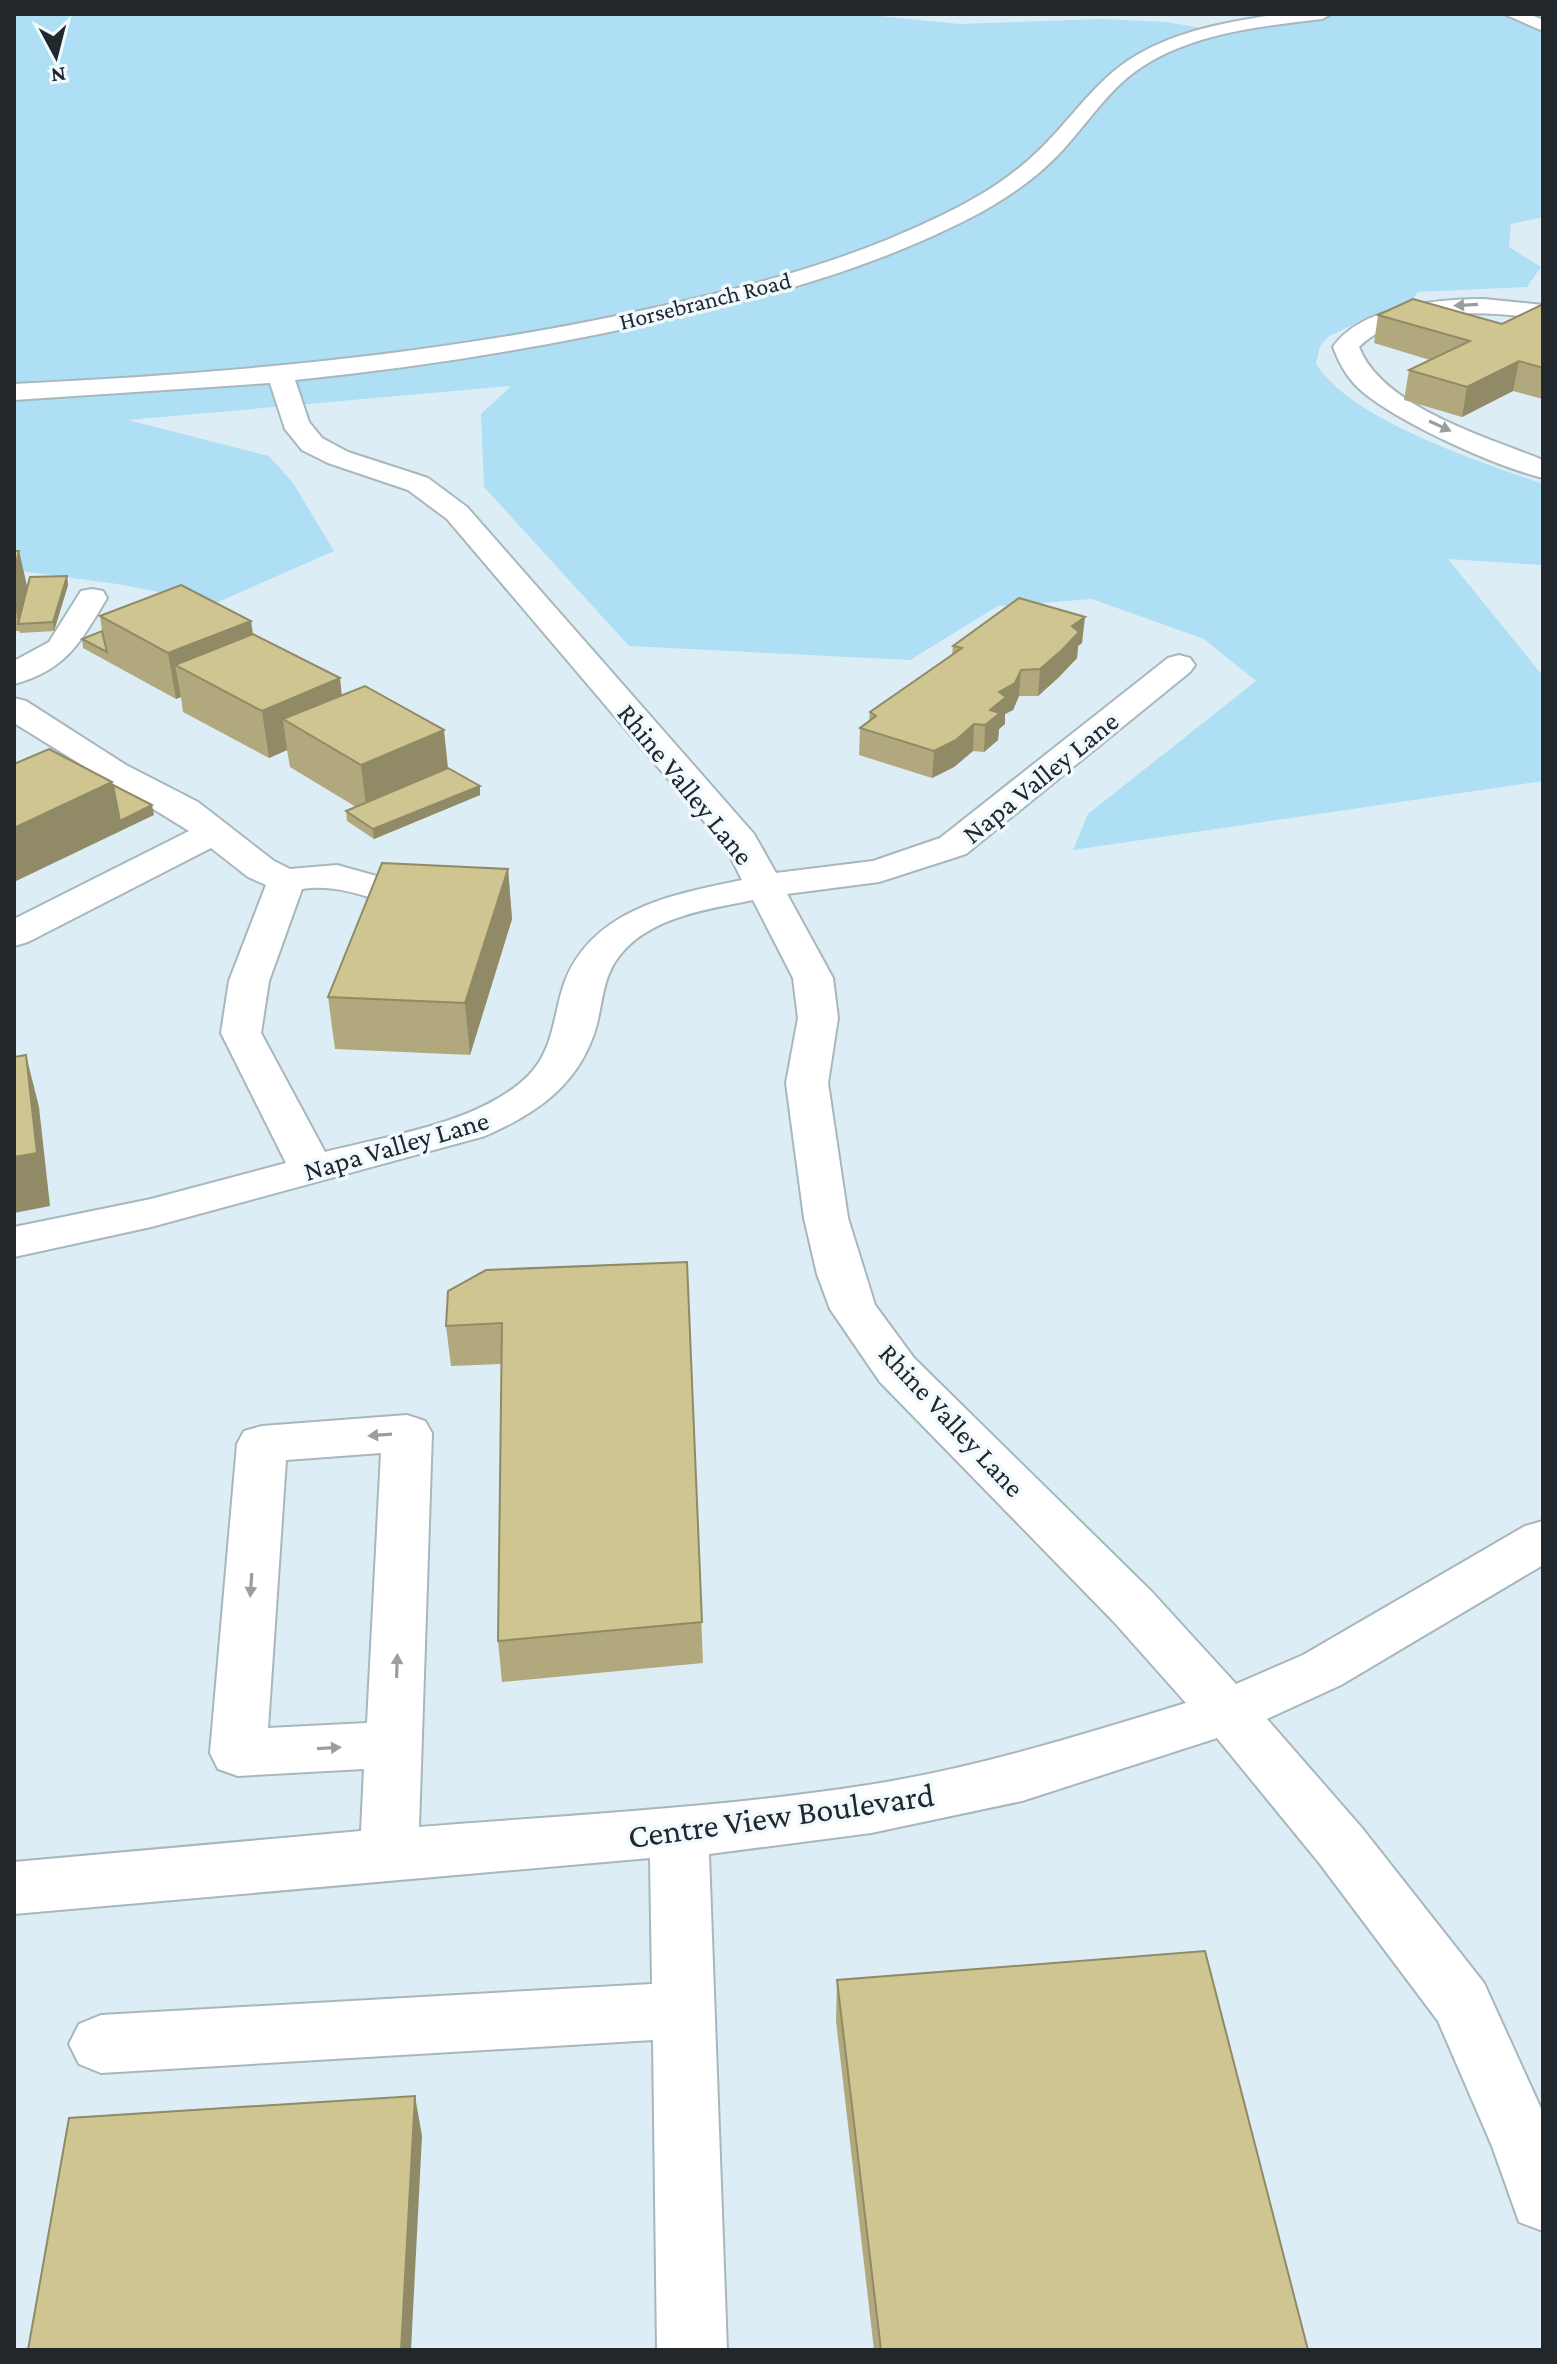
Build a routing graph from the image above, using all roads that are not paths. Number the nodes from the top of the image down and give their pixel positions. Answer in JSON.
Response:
{"nodes":[{"id":1,"x":1322,"y":14,"type":"edge"},
{"id":2,"x":1513,"y":14,"type":"edge"},
{"id":3,"x":1543,"y":26,"type":"edge"},
{"id":4,"x":1543,"y":312,"type":"edge"},
{"id":5,"x":281,"y":376,"type":"junction"},
{"id":6,"x":14,"y":392,"type":"edge"},
{"id":7,"x":1543,"y":470,"type":"edge"},
{"id":8,"x":92,"y":598,"type":"dead end"},
{"id":9,"x":112,"y":628,"type":"dead end"},
{"id":10,"x":61,"y":648,"type":"junction"},
{"id":11,"x":1179,"y":665,"type":"dead end"},
{"id":12,"x":14,"y":674,"type":"edge"},
{"id":13,"x":14,"y":708,"type":"edge"},
{"id":14,"x":68,"y":743,"type":"junction"},
{"id":15,"x":28,"y":761,"type":"edge"},
{"id":16,"x":214,"y":832,"type":"junction"},
{"id":17,"x":286,"y":881,"type":"junction"},
{"id":18,"x":765,"y":886,"type":"junction"},
{"id":19,"x":464,"y":899,"type":"edge"},
{"id":20,"x":14,"y":934,"type":"edge"},
{"id":21,"x":312,"y":1170,"type":"junction"},
{"id":22,"x":14,"y":1242,"type":"edge"},
{"id":23,"x":1543,"y":1540,"type":"edge"},
{"id":24,"x":1228,"y":1712,"type":"junction"},
{"id":25,"x":394,"y":1744,"type":"junction"},
{"id":26,"x":679,"y":1832,"type":"junction"},
{"id":27,"x":389,"y":1854,"type":"junction"},
{"id":28,"x":14,"y":1888,"type":"edge"},
{"id":29,"x":683,"y":2010,"type":"junction"},
{"id":30,"x":101,"y":2044,"type":"dead end"},
{"id":31,"x":1543,"y":2199,"type":"edge"},
{"id":32,"x":692,"y":2350,"type":"edge"}],
"edges":[{"from":1,"to":5,"type":"street","name":"Horsebranch Road"},
{"from":2,"to":3,"type":"street"},
{"from":4,"to":7,"type":"street","one_way":true},
{"from":5,"to":6,"type":"street","name":"Horsebranch Road"},
{"from":5,"to":18,"type":"street","name":"Rhine Valley Lane"},
{"from":8,"to":10,"type":"street"},
{"from":9,"to":10,"type":"street"},
{"from":10,"to":12,"type":"street"},
{"from":11,"to":18,"type":"street","name":"Napa Valley Lane"},
{"from":13,"to":14,"type":"street"},
{"from":14,"to":15,"type":"street"},
{"from":14,"to":16,"type":"street"},
{"from":16,"to":17,"type":"street"},
{"from":16,"to":20,"type":"street"},
{"from":17,"to":19,"type":"street"},
{"from":17,"to":21,"type":"street"},
{"from":18,"to":21,"type":"street","name":"Napa Valley Lane"},
{"from":18,"to":24,"type":"street","name":"Rhine Valley Lane"},
{"from":21,"to":22,"type":"street","name":"Napa Valley Lane"},
{"from":23,"to":24,"type":"street","name":"Centre View Boulevard"},
{"from":24,"to":26,"type":"street","name":"Centre View Boulevard"},
{"from":24,"to":31,"type":"street","name":"Rhine Valley Lane"},
{"from":25,"to":25,"type":"street","one_way":true},
{"from":25,"to":27,"type":"street"},
{"from":26,"to":27,"type":"street","name":"Centre View Boulevard"},
{"from":26,"to":29,"type":"street"},
{"from":27,"to":28,"type":"street","name":"Centre View Boulevard"},
{"from":29,"to":30,"type":"street"},
{"from":29,"to":32,"type":"street"}]}
